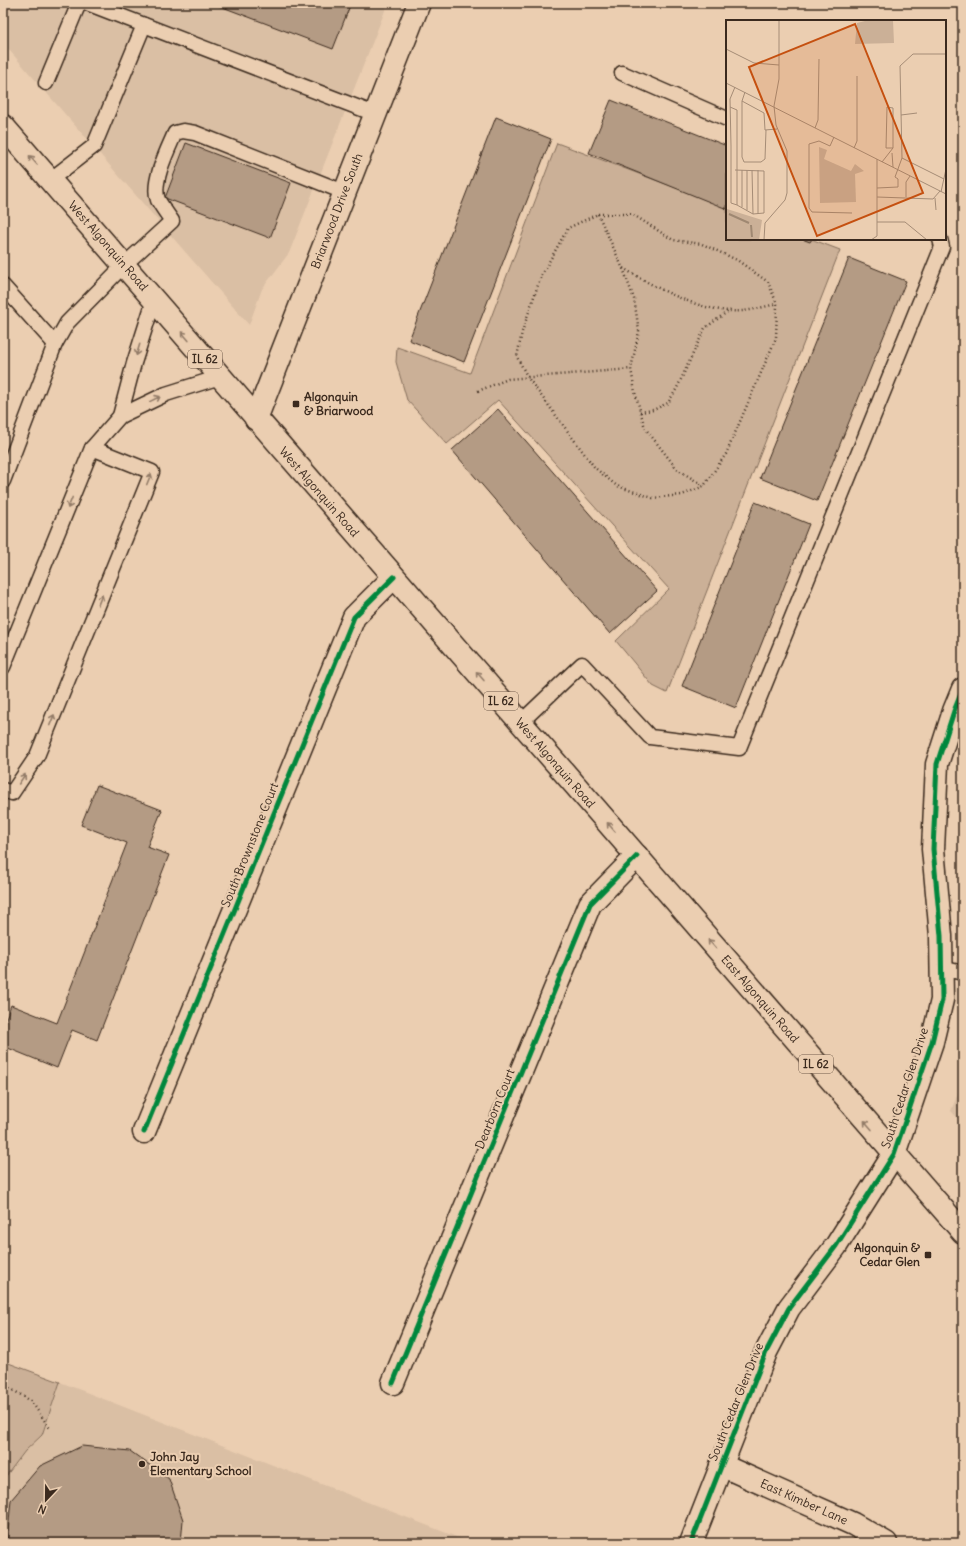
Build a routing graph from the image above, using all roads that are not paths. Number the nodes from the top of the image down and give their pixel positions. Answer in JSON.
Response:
{"nodes":[{"id":1,"x":79,"y":3,"type":"edge"},
{"id":2,"x":87,"y":3,"type":"edge"},
{"id":3,"x":419,"y":3,"type":"edge"},
{"id":4,"x":144,"y":25,"type":"junction"},
{"id":5,"x":622,"y":73,"type":"dead end"},
{"id":6,"x":46,"y":83,"type":"dead end"},
{"id":7,"x":375,"y":114,"type":"junction"},
{"id":8,"x":726,"y":119,"type":"edge"},
{"id":9,"x":3,"y":126,"type":"edge"},
{"id":10,"x":50,"y":180,"type":"junction"},
{"id":11,"x":344,"y":192,"type":"junction"},
{"id":12,"x":940,"y":240,"type":"edge"},
{"id":13,"x":124,"y":264,"type":"junction"},
{"id":14,"x":3,"y":286,"type":"edge"},
{"id":15,"x":154,"y":300,"type":"junction"},
{"id":16,"x":55,"y":344,"type":"junction"},
{"id":17,"x":220,"y":377,"type":"junction"},
{"id":18,"x":120,"y":416,"type":"junction"},
{"id":19,"x":256,"y":418,"type":"junction"},
{"id":20,"x":92,"y":448,"type":"junction"},
{"id":21,"x":3,"y":481,"type":"edge"},
{"id":22,"x":394,"y":577,"type":"junction"},
{"id":23,"x":3,"y":667,"type":"edge"},
{"id":24,"x":963,"y":689,"type":"edge"},
{"id":25,"x":520,"y":723,"type":"junction"},
{"id":26,"x":3,"y":790,"type":"edge"},
{"id":27,"x":637,"y":856,"type":"junction"},
{"id":28,"x":942,"y":968,"type":"junction"},
{"id":29,"x":963,"y":973,"type":"edge"},
{"id":30,"x":144,"y":1132,"type":"dead end"},
{"id":31,"x":894,"y":1154,"type":"junction"},
{"id":32,"x":963,"y":1232,"type":"edge"},
{"id":33,"x":393,"y":1383,"type":"dead end"},
{"id":34,"x":721,"y":1464,"type":"junction"},
{"id":35,"x":691,"y":1543,"type":"edge"},
{"id":36,"x":886,"y":1543,"type":"edge"}],
"edges":[{"from":1,"to":6,"type":"lane"},
{"from":2,"to":4,"type":"lane"},
{"from":3,"to":7,"type":"street","name":"Briarwood Drive South"},
{"from":4,"to":7,"type":"lane"},
{"from":4,"to":10,"type":"lane"},
{"from":5,"to":8,"type":"lane"},
{"from":7,"to":11,"type":"street","name":"Briarwood Drive South"},
{"from":10,"to":9,"type":"street","name":"West Algonquin Road","number":"IL 62","one_way":true},
{"from":10,"to":13,"type":"street","name":"West Algonquin Road","number":"IL 62"},
{"from":11,"to":13,"type":"lane"},
{"from":11,"to":19,"type":"street","name":"Briarwood Drive South"},
{"from":12,"to":25,"type":"lane"},
{"from":13,"to":15,"type":"street","name":"West Algonquin Road","number":"IL 62"},
{"from":13,"to":16,"type":"lane"},
{"from":14,"to":16,"type":"lane"},
{"from":17,"to":15,"type":"street","name":"West Algonquin Road","number":"IL 62","one_way":true},
{"from":15,"to":18,"type":"lane","one_way":true},
{"from":16,"to":21,"type":"lane"},
{"from":18,"to":17,"type":"lane","one_way":true},
{"from":17,"to":19,"type":"street","name":"West Algonquin Road","number":"IL 62"},
{"from":18,"to":20,"type":"lane"},
{"from":19,"to":22,"type":"street","name":"West Algonquin Road","number":"IL 62"},
{"from":20,"to":23,"type":"lane","one_way":true},
{"from":26,"to":20,"type":"lane","one_way":true},
{"from":25,"to":22,"type":"street","name":"West Algonquin Road","number":"IL 62","one_way":true},
{"from":22,"to":30,"type":"street","name":"South Brownstone Court"},
{"from":24,"to":28,"type":"street","name":"South Cedar Glen Drive"},
{"from":27,"to":25,"type":"street","name":"West Algonquin Road","number":"IL 62","one_way":true},
{"from":31,"to":27,"type":"street","name":"East Algonquin Road","number":"IL 62","one_way":true},
{"from":27,"to":33,"type":"street","name":"Dearborn Court"},
{"from":28,"to":29,"type":"lane"},
{"from":28,"to":31,"type":"street","name":"South Cedar Glen Drive"},
{"from":31,"to":32,"type":"street","name":"East Algonquin Road","number":"IL 62"},
{"from":31,"to":34,"type":"street","name":"South Cedar Glen Drive"},
{"from":34,"to":35,"type":"street","name":"South Cedar Glen Drive"},
{"from":34,"to":36,"type":"street","name":"East Kimber Lane"}]}
